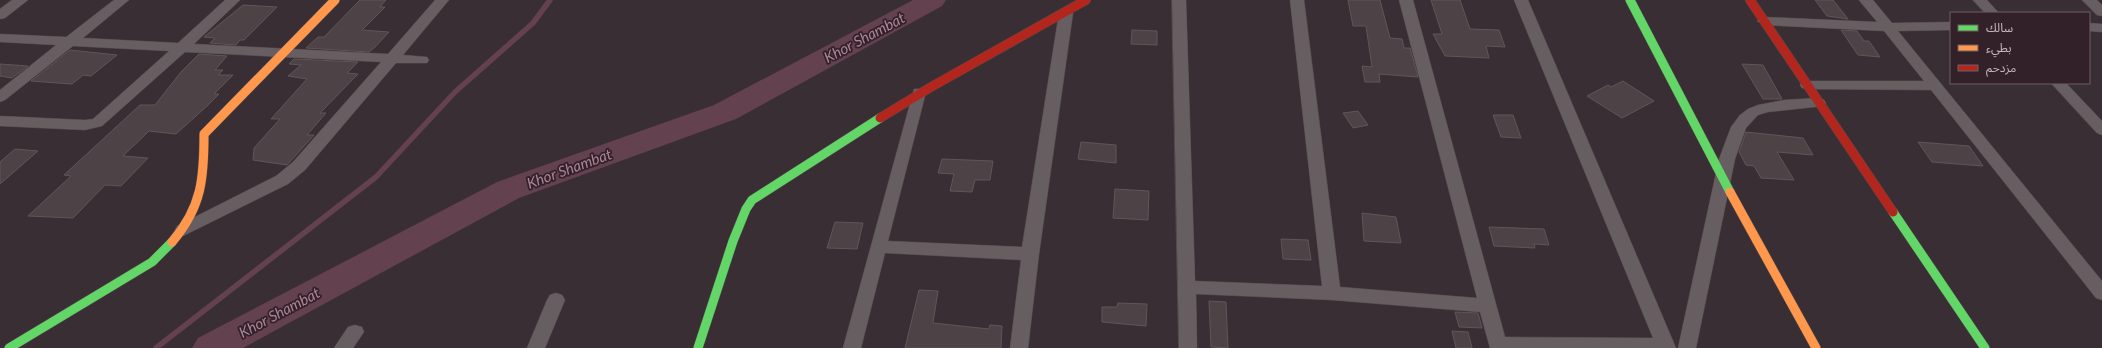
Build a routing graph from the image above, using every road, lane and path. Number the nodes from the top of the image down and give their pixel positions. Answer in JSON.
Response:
{"nodes":[{"id":1,"x":21,"y":0,"type":"edge"},
{"id":2,"x":122,"y":0,"type":"edge"},
{"id":3,"x":233,"y":0,"type":"edge"},
{"id":4,"x":335,"y":0,"type":"edge"},
{"id":5,"x":442,"y":0,"type":"edge"},
{"id":6,"x":1086,"y":0,"type":"edge"},
{"id":7,"x":1179,"y":0,"type":"edge"},
{"id":8,"x":1297,"y":0,"type":"edge"},
{"id":9,"x":1406,"y":0,"type":"edge"},
{"id":10,"x":1521,"y":0,"type":"edge"},
{"id":11,"x":1630,"y":0,"type":"edge"},
{"id":12,"x":1750,"y":0,"type":"edge"},
{"id":13,"x":1866,"y":0,"type":"edge"},
{"id":14,"x":1980,"y":0,"type":"edge"},
{"id":15,"x":2089,"y":0,"type":"edge"},
{"id":16,"x":1991,"y":12,"type":"edge"},
{"id":17,"x":2102,"y":12,"type":"edge"},
{"id":18,"x":1066,"y":13,"type":"junction"},
{"id":19,"x":0,"y":15,"type":"edge"},
{"id":20,"x":1764,"y":21,"type":"junction"},
{"id":21,"x":1950,"y":26,"type":"edge"},
{"id":22,"x":1888,"y":27,"type":"junction"},
{"id":23,"x":2090,"y":27,"type":"edge"},
{"id":24,"x":2102,"y":28,"type":"edge"},
{"id":25,"x":0,"y":38,"type":"edge"},
{"id":26,"x":70,"y":42,"type":"junction"},
{"id":27,"x":181,"y":47,"type":"junction"},
{"id":28,"x":284,"y":53,"type":"junction"},
{"id":29,"x":392,"y":58,"type":"junction"},
{"id":30,"x":422,"y":60,"type":"dead end"},
{"id":31,"x":2059,"y":84,"type":"edge"},
{"id":32,"x":1808,"y":85,"type":"junction"},
{"id":33,"x":1934,"y":86,"type":"junction"},
{"id":34,"x":919,"y":92,"type":"junction"},
{"id":35,"x":0,"y":97,"type":"edge"},
{"id":36,"x":1819,"y":103,"type":"junction"},
{"id":37,"x":0,"y":120,"type":"edge"},
{"id":38,"x":2102,"y":130,"type":"edge"},
{"id":39,"x":1724,"y":180,"type":"junction"},
{"id":40,"x":183,"y":230,"type":"junction"},
{"id":41,"x":880,"y":246,"type":"junction"},
{"id":42,"x":1030,"y":254,"type":"junction"},
{"id":43,"x":1187,"y":287,"type":"junction"},
{"id":44,"x":1332,"y":293,"type":"junction"},
{"id":45,"x":2102,"y":293,"type":"edge"},
{"id":46,"x":556,"y":300,"type":"dead end"},
{"id":47,"x":1488,"y":306,"type":"junction"},
{"id":48,"x":355,"y":332,"type":"dead end"},
{"id":49,"x":1498,"y":346,"type":"edge"},
{"id":50,"x":1667,"y":346,"type":"edge"},
{"id":51,"x":9,"y":348,"type":"edge"},
{"id":52,"x":344,"y":348,"type":"edge"},
{"id":53,"x":536,"y":348,"type":"edge"},
{"id":54,"x":698,"y":348,"type":"edge"},
{"id":55,"x":852,"y":348,"type":"edge"},
{"id":56,"x":1019,"y":348,"type":"edge"},
{"id":57,"x":1188,"y":348,"type":"edge"},
{"id":58,"x":1687,"y":348,"type":"edge"},
{"id":59,"x":1816,"y":348,"type":"edge"},
{"id":60,"x":1985,"y":348,"type":"edge"}],
"edges":[{"from":1,"to":19,"type":"street"},
{"from":2,"to":26,"type":"street"},
{"from":3,"to":27,"type":"street"},
{"from":4,"to":28,"type":"street"},
{"from":5,"to":29,"type":"street"},
{"from":6,"to":18,"type":"street"},
{"from":7,"to":43,"type":"street"},
{"from":8,"to":44,"type":"street"},
{"from":9,"to":47,"type":"street"},
{"from":10,"to":50,"type":"street"},
{"from":11,"to":39,"type":"street"},
{"from":12,"to":20,"type":"street"},
{"from":13,"to":22,"type":"street"},
{"from":14,"to":16,"type":"street"},
{"from":15,"to":17,"type":"street"},
{"from":18,"to":34,"type":"street"},
{"from":18,"to":42,"type":"street"},
{"from":20,"to":22,"type":"street"},
{"from":20,"to":32,"type":"street"},
{"from":21,"to":22,"type":"street"},
{"from":22,"to":33,"type":"street"},
{"from":23,"to":24,"type":"street"},
{"from":25,"to":26,"type":"street"},
{"from":26,"to":27,"type":"street"},
{"from":26,"to":35,"type":"street"},
{"from":27,"to":28,"type":"street"},
{"from":27,"to":37,"type":"street"},
{"from":28,"to":29,"type":"street"},
{"from":28,"to":40,"type":"street"},
{"from":29,"to":30,"type":"street"},
{"from":29,"to":40,"type":"street"},
{"from":31,"to":38,"type":"street"},
{"from":32,"to":33,"type":"street"},
{"from":32,"to":36,"type":"street"},
{"from":33,"to":45,"type":"street"},
{"from":34,"to":41,"type":"street"},
{"from":34,"to":54,"type":"street"},
{"from":36,"to":39,"type":"street"},
{"from":36,"to":60,"type":"street"},
{"from":39,"to":58,"type":"street"},
{"from":39,"to":59,"type":"street"},
{"from":40,"to":51,"type":"street"},
{"from":41,"to":42,"type":"street"},
{"from":41,"to":55,"type":"street"},
{"from":42,"to":56,"type":"street"},
{"from":43,"to":44,"type":"street"},
{"from":43,"to":57,"type":"street"},
{"from":44,"to":47,"type":"street"},
{"from":46,"to":53,"type":"street"},
{"from":47,"to":49,"type":"street"},
{"from":48,"to":52,"type":"street"},
{"from":49,"to":50,"type":"street"}]}
